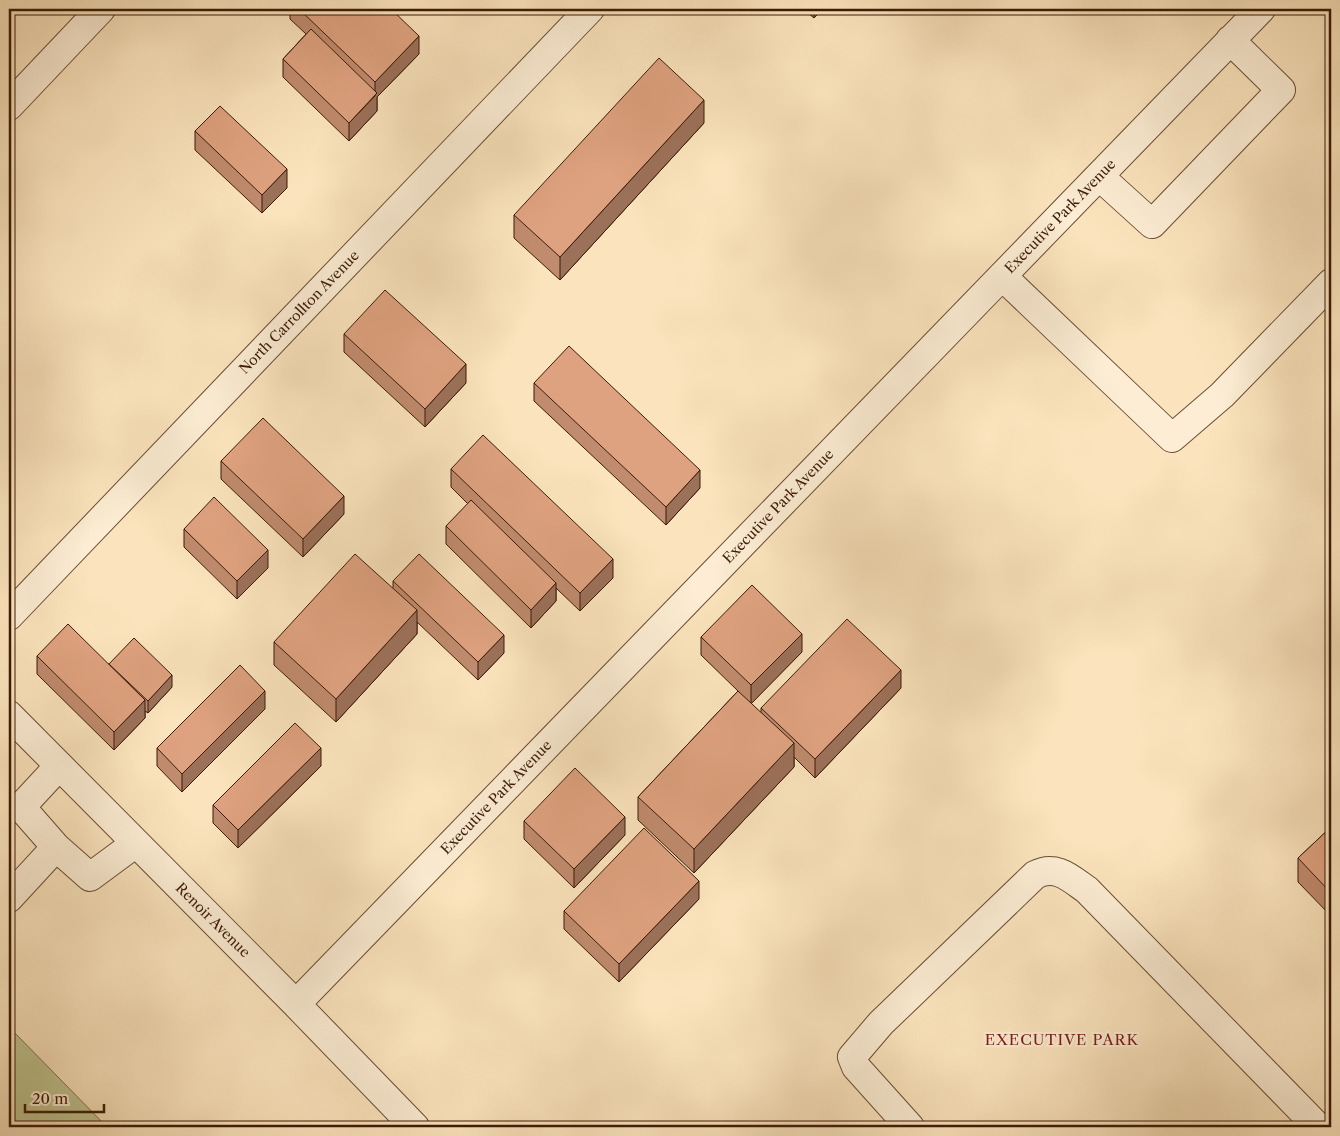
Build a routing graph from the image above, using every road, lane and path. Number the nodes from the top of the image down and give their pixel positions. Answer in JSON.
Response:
{"nodes":[{"id":1,"x":101,"y":9,"type":"edge"},
{"id":2,"x":590,"y":9,"type":"edge"},
{"id":3,"x":1261,"y":9,"type":"edge"},
{"id":4,"x":1230,"y":40,"type":"junction"},
{"id":5,"x":9,"y":106,"type":"edge"},
{"id":6,"x":1098,"y":176,"type":"junction"},
{"id":7,"x":1002,"y":276,"type":"junction"},
{"id":8,"x":1331,"y":283,"type":"edge"},
{"id":9,"x":9,"y":616,"type":"edge"},
{"id":10,"x":9,"y":715,"type":"edge"},
{"id":11,"x":59,"y":766,"type":"junction"},
{"id":12,"x":136,"y":843,"type":"junction"},
{"id":13,"x":56,"y":848,"type":"junction"},
{"id":14,"x":9,"y":898,"type":"edge"},
{"id":15,"x":296,"y":1004,"type":"junction"},
{"id":16,"x":414,"y":1127,"type":"edge"},
{"id":17,"x":910,"y":1127,"type":"edge"},
{"id":18,"x":1318,"y":1127,"type":"edge"}],
"edges":[{"from":1,"to":5,"type":"street"},
{"from":2,"to":9,"type":"street","name":"North Carrollton Avenue"},
{"from":3,"to":4,"type":"street","name":"Executive Park Avenue"},
{"from":4,"to":6,"type":"street","name":"Executive Park Avenue"},
{"from":4,"to":6,"type":"street"},
{"from":6,"to":7,"type":"street","name":"Executive Park Avenue"},
{"from":7,"to":8,"type":"street"},
{"from":7,"to":15,"type":"street","name":"Executive Park Avenue"},
{"from":10,"to":11,"type":"street","name":"Renoir Avenue"},
{"from":11,"to":12,"type":"street","name":"Renoir Avenue"},
{"from":11,"to":13,"type":"street"},
{"from":12,"to":13,"type":"street"},
{"from":12,"to":15,"type":"street","name":"Renoir Avenue"},
{"from":13,"to":14,"type":"street"},
{"from":15,"to":16,"type":"street","name":"Renoir Avenue"},
{"from":17,"to":18,"type":"street"}]}
